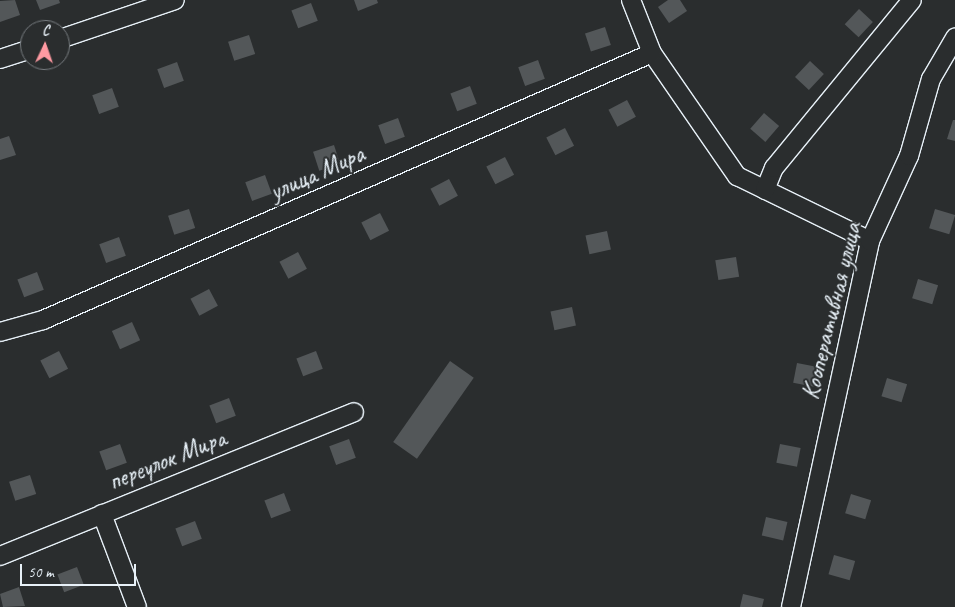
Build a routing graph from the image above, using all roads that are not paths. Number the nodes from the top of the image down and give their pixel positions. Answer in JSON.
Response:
{"nodes":[{"id":1,"x":175,"y":0,"type":"edge"},
{"id":2,"x":632,"y":0,"type":"edge"},
{"id":3,"x":912,"y":0,"type":"edge"},
{"id":4,"x":70,"y":36,"type":"edge"},
{"id":5,"x":955,"y":38,"type":"edge"},
{"id":6,"x":20,"y":53,"type":"edge"},
{"id":7,"x":652,"y":53,"type":"junction"},
{"id":8,"x":0,"y":60,"type":"edge"},
{"id":9,"x":765,"y":190,"type":"junction"},
{"id":10,"x":870,"y":242,"type":"junction"},
{"id":11,"x":0,"y":332,"type":"edge"},
{"id":12,"x":354,"y":412,"type":"dead end"},
{"id":13,"x":102,"y":514,"type":"junction"},
{"id":14,"x":0,"y":556,"type":"edge"},
{"id":15,"x":137,"y":607,"type":"edge"},
{"id":16,"x":791,"y":607,"type":"edge"}],
"edges":[{"from":1,"to":4,"type":"street"},
{"from":2,"to":7,"type":"street"},
{"from":3,"to":9,"type":"street"},
{"from":5,"to":10,"type":"street","name":"Кооперативная улица"},
{"from":6,"to":8,"type":"street"},
{"from":7,"to":9,"type":"street"},
{"from":7,"to":11,"type":"street","name":"улица Мира"},
{"from":9,"to":10,"type":"street"},
{"from":10,"to":16,"type":"street","name":"Кооперативная улица"},
{"from":12,"to":13,"type":"street","name":"переулок Мира"},
{"from":13,"to":14,"type":"street","name":"переулок Мира"},
{"from":13,"to":15,"type":"street"}]}
